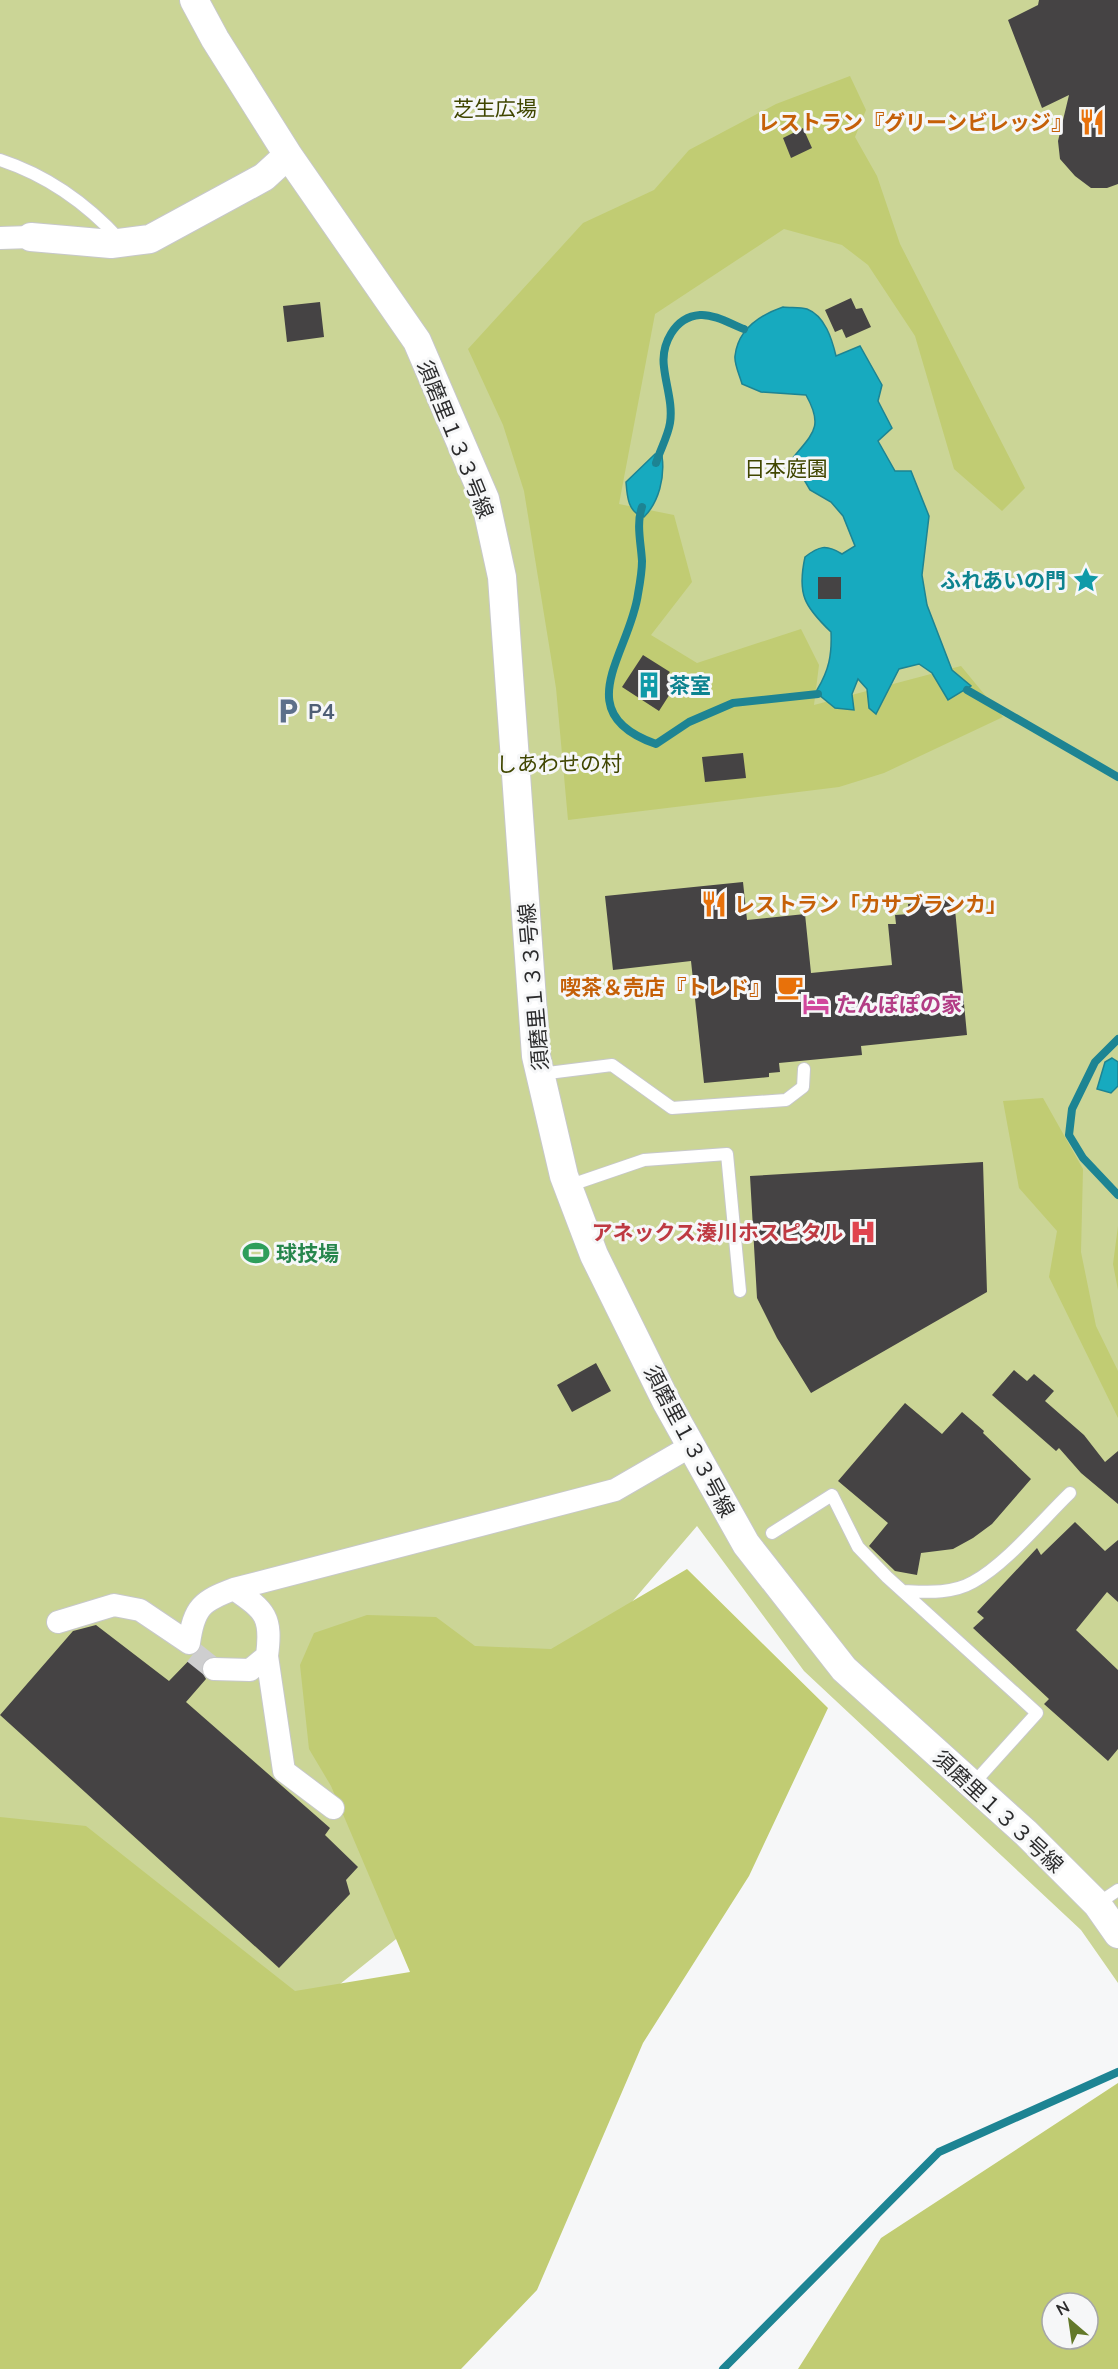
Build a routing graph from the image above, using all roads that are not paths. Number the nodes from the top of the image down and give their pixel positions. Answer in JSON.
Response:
{"nodes":[{"id":1,"x":194,"y":0,"type":"edge"},
{"id":2,"x":288,"y":155,"type":"junction"},
{"id":3,"x":0,"y":160,"type":"edge"},
{"id":4,"x":31,"y":237,"type":"joint"},
{"id":5,"x":0,"y":238,"type":"edge"},
{"id":6,"x":123,"y":243,"type":"junction"},
{"id":7,"x":804,"y":1069,"type":"dead end"},
{"id":8,"x":540,"y":1074,"type":"junction"},
{"id":9,"x":568,"y":1186,"type":"junction"},
{"id":10,"x":740,"y":1291,"type":"dead end"},
{"id":11,"x":691,"y":1446,"type":"junction"},
{"id":12,"x":1070,"y":1493,"type":"dead end"},
{"id":13,"x":759,"y":1541,"type":"junction"},
{"id":14,"x":234,"y":1589,"type":"junction"},
{"id":15,"x":904,"y":1591,"type":"junction"},
{"id":16,"x":58,"y":1622,"type":"dead end"},
{"id":17,"x":267,"y":1656,"type":"junction"},
{"id":18,"x":214,"y":1669,"type":"tunnel mouth"},
{"id":19,"x":972,"y":1785,"type":"junction"},
{"id":20,"x":333,"y":1808,"type":"dead end"},
{"id":21,"x":1108,"y":1897,"type":"edge"},
{"id":22,"x":1118,"y":1934,"type":"edge"}],
"edges":[{"from":1,"to":2,"type":"street","name":"須磨里１３３号線"},
{"from":2,"to":6,"type":"street"},
{"from":2,"to":8,"type":"street","name":"須磨里１３３号線"},
{"from":3,"to":6,"type":"lane"},
{"from":4,"to":5,"type":"street"},
{"from":4,"to":6,"type":"street"},
{"from":7,"to":8,"type":"lane"},
{"from":8,"to":9,"type":"street","name":"須磨里１３３号線"},
{"from":9,"to":10,"type":"lane"},
{"from":9,"to":11,"type":"street","name":"須磨里１３３号線"},
{"from":11,"to":13,"type":"street","name":"須磨里１３３号線"},
{"from":11,"to":14,"type":"street"},
{"from":12,"to":15,"type":"lane"},
{"from":13,"to":15,"type":"lane"},
{"from":13,"to":19,"type":"street","name":"須磨里１３３号線"},
{"from":14,"to":16,"type":"street"},
{"from":14,"to":17,"type":"street"},
{"from":15,"to":19,"type":"lane"},
{"from":17,"to":18,"type":"street"},
{"from":17,"to":20,"type":"street"},
{"from":19,"to":21,"type":"street","name":"須磨里１３３号線"},
{"from":21,"to":22,"type":"street","name":"須磨里１３３号線"}]}
